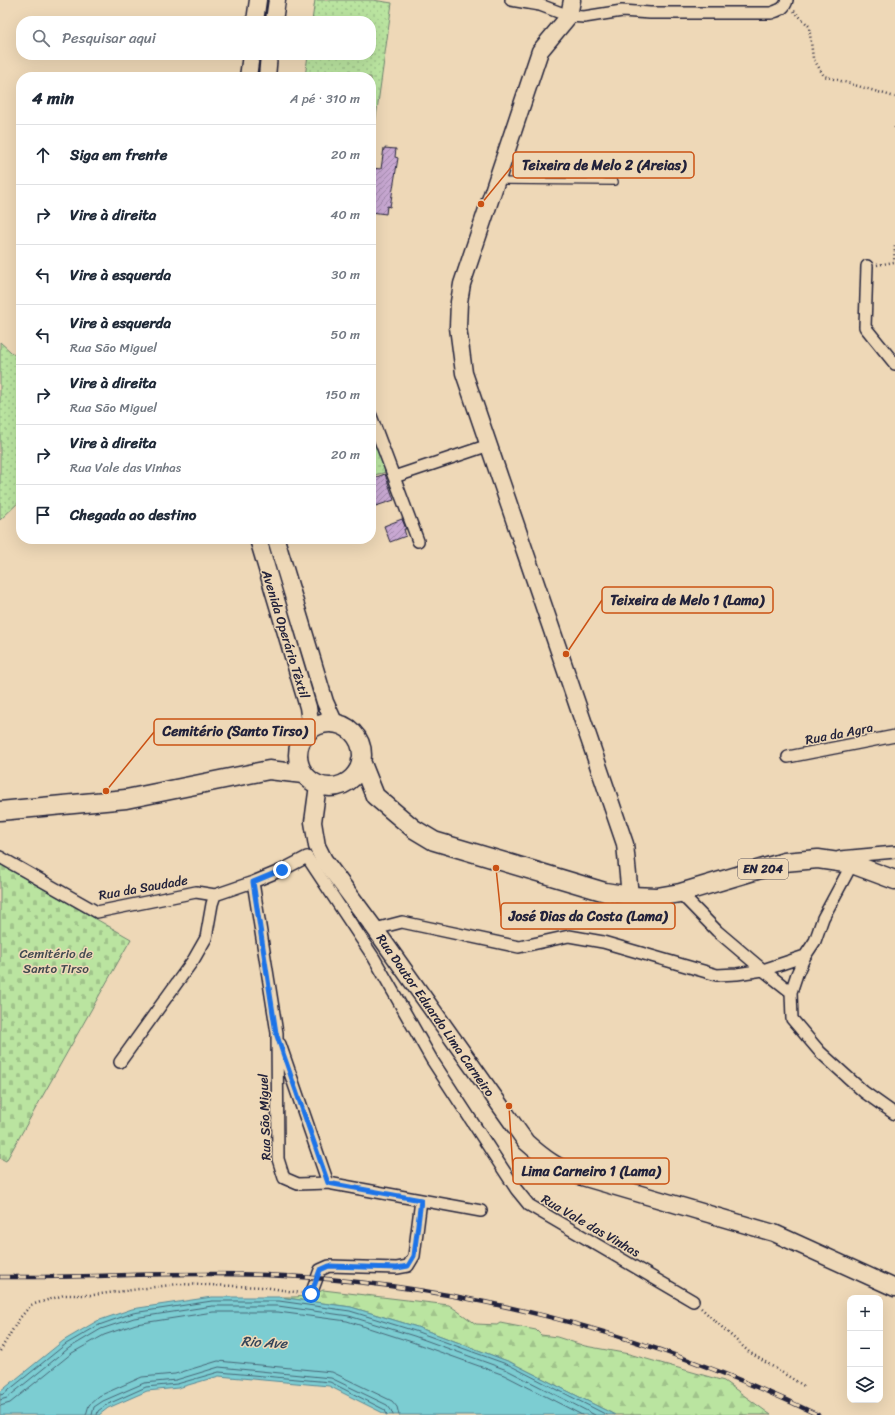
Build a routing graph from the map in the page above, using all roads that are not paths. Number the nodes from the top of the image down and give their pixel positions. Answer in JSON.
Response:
{"nodes":[{"id":1,"x":258,"y":0,"type":"edge"},
{"id":2,"x":277,"y":0,"type":"edge"},
{"id":3,"x":511,"y":0,"type":"edge"},
{"id":4,"x":572,"y":0,"type":"edge"},
{"id":5,"x":786,"y":2,"type":"edge"},
{"id":6,"x":256,"y":16,"type":"edge"},
{"id":7,"x":275,"y":16,"type":"edge"},
{"id":8,"x":569,"y":16,"type":"junction"},
{"id":9,"x":250,"y":60,"type":"edge"},
{"id":10,"x":269,"y":60,"type":"edge"},
{"id":11,"x":249,"y":72,"type":"edge"},
{"id":12,"x":267,"y":72,"type":"edge"},
{"id":13,"x":497,"y":179,"type":"junction"},
{"id":14,"x":615,"y":182,"type":"dead end"},
{"id":15,"x":867,"y":266,"type":"road end"},
{"id":16,"x":895,"y":364,"type":"edge"},
{"id":17,"x":376,"y":429,"type":"edge"},
{"id":18,"x":489,"y":445,"type":"junction"},
{"id":19,"x":394,"y":477,"type":"junction"},
{"id":20,"x":418,"y":540,"type":"dead end"},
{"id":21,"x":259,"y":544,"type":"edge"},
{"id":22,"x":278,"y":544,"type":"edge"},
{"id":23,"x":335,"y":724,"type":"junction"},
{"id":24,"x":311,"y":729,"type":"junction"},
{"id":25,"x":895,"y":736,"type":"edge"},
{"id":26,"x":298,"y":750,"type":"junction"},
{"id":27,"x":788,"y":756,"type":"dead end"},
{"id":28,"x":361,"y":761,"type":"junction"},
{"id":29,"x":269,"y":770,"type":"junction"},
{"id":30,"x":304,"y":774,"type":"junction"},
{"id":31,"x":318,"y":786,"type":"junction"},
{"id":32,"x":337,"y":787,"type":"junction"},
{"id":33,"x":375,"y":796,"type":"junction"},
{"id":34,"x":0,"y":810,"type":"edge"},
{"id":35,"x":895,"y":852,"type":"edge"},
{"id":36,"x":0,"y":857,"type":"edge"},
{"id":37,"x":818,"y":860,"type":"junction"},
{"id":38,"x":852,"y":864,"type":"junction"},
{"id":39,"x":895,"y":880,"type":"edge"},
{"id":40,"x":253,"y":882,"type":"junction"},
{"id":41,"x":680,"y":893,"type":"junction"},
{"id":42,"x":215,"y":895,"type":"junction"},
{"id":43,"x":630,"y":896,"type":"junction"},
{"id":44,"x":375,"y":929,"type":"junction"},
{"id":45,"x":805,"y":956,"type":"junction"},
{"id":46,"x":763,"y":970,"type":"junction"},
{"id":47,"x":791,"y":992,"type":"junction"},
{"id":48,"x":276,"y":1033,"type":"junction"},
{"id":49,"x":120,"y":1062,"type":"dead end"},
{"id":50,"x":895,"y":1114,"type":"edge"},
{"id":51,"x":328,"y":1183,"type":"junction"},
{"id":52,"x":421,"y":1200,"type":"junction"},
{"id":53,"x":481,"y":1211,"type":"dead end"},
{"id":54,"x":895,"y":1288,"type":"edge"},
{"id":55,"x":311,"y":1294,"type":"road end"},
{"id":56,"x":693,"y":1301,"type":"road end"}],
"edges":[{"from":1,"to":6,"type":"street"},
{"from":2,"to":7,"type":"street"},
{"from":3,"to":8,"type":"street"},
{"from":4,"to":8,"type":"street"},
{"from":5,"to":8,"type":"street"},
{"from":8,"to":13,"type":"street"},
{"from":9,"to":11,"type":"street"},
{"from":10,"to":12,"type":"street"},
{"from":13,"to":14,"type":"lane"},
{"from":13,"to":18,"type":"street"},
{"from":15,"to":16,"type":"street"},
{"from":17,"to":19,"type":"street"},
{"from":18,"to":19,"type":"street"},
{"from":18,"to":43,"type":"street"},
{"from":19,"to":20,"type":"street"},
{"from":21,"to":24,"type":"street","name":"Avenida Operário Têxtil"},
{"from":22,"to":23,"type":"street","name":"Avenida Operário Têxtil"},
{"from":23,"to":24,"type":"main road"},
{"from":23,"to":28,"type":"main road","number":"EN 204"},
{"from":24,"to":26,"type":"main road"},
{"from":25,"to":27,"type":"street","name":"Rua da Agra"},
{"from":26,"to":29,"type":"main road"},
{"from":26,"to":30,"type":"main road"},
{"from":28,"to":32,"type":"main road"},
{"from":28,"to":33,"type":"main road","number":"EN 204"},
{"from":29,"to":30,"type":"main road"},
{"from":29,"to":34,"type":"main road"},
{"from":30,"to":31,"type":"main road"},
{"from":31,"to":32,"type":"main road","number":"EN 204"},
{"from":31,"to":44,"type":"street","name":"Rua Doutor Eduardo Lima Carneiro"},
{"from":32,"to":33,"type":"main road","number":"EN 204"},
{"from":33,"to":43,"type":"main road","number":"EN 204"},
{"from":35,"to":37,"type":"street"},
{"from":36,"to":42,"type":"street","name":"Rua da Saudade"},
{"from":37,"to":38,"type":"main road","number":"EN 204"},
{"from":37,"to":41,"type":"main road","number":"EN 204"},
{"from":38,"to":39,"type":"main road","number":"EN 204"},
{"from":38,"to":45,"type":"street"},
{"from":40,"to":42,"type":"street","name":"Rua da Saudade"},
{"from":40,"to":48,"type":"street","name":"Rua São Miguel"},
{"from":40,"to":56,"type":"street","name":"Rua Vale das Vinhas"},
{"from":41,"to":43,"type":"main road","number":"EN 204"},
{"from":41,"to":46,"type":"street"},
{"from":42,"to":49,"type":"street"},
{"from":44,"to":46,"type":"street"},
{"from":44,"to":54,"type":"street","name":"Rua Doutor Eduardo Lima Carneiro"},
{"from":45,"to":46,"type":"street"},
{"from":45,"to":47,"type":"street"},
{"from":46,"to":47,"type":"street"},
{"from":47,"to":50,"type":"street"},
{"from":48,"to":51,"type":"street","name":"Rua São Miguel"},
{"from":48,"to":51,"type":"street","name":"Rua São Miguel"},
{"from":51,"to":52,"type":"street","name":"Rua São Miguel"},
{"from":52,"to":53,"type":"street","name":"Rua São Miguel"},
{"from":52,"to":55,"type":"street"}]}
